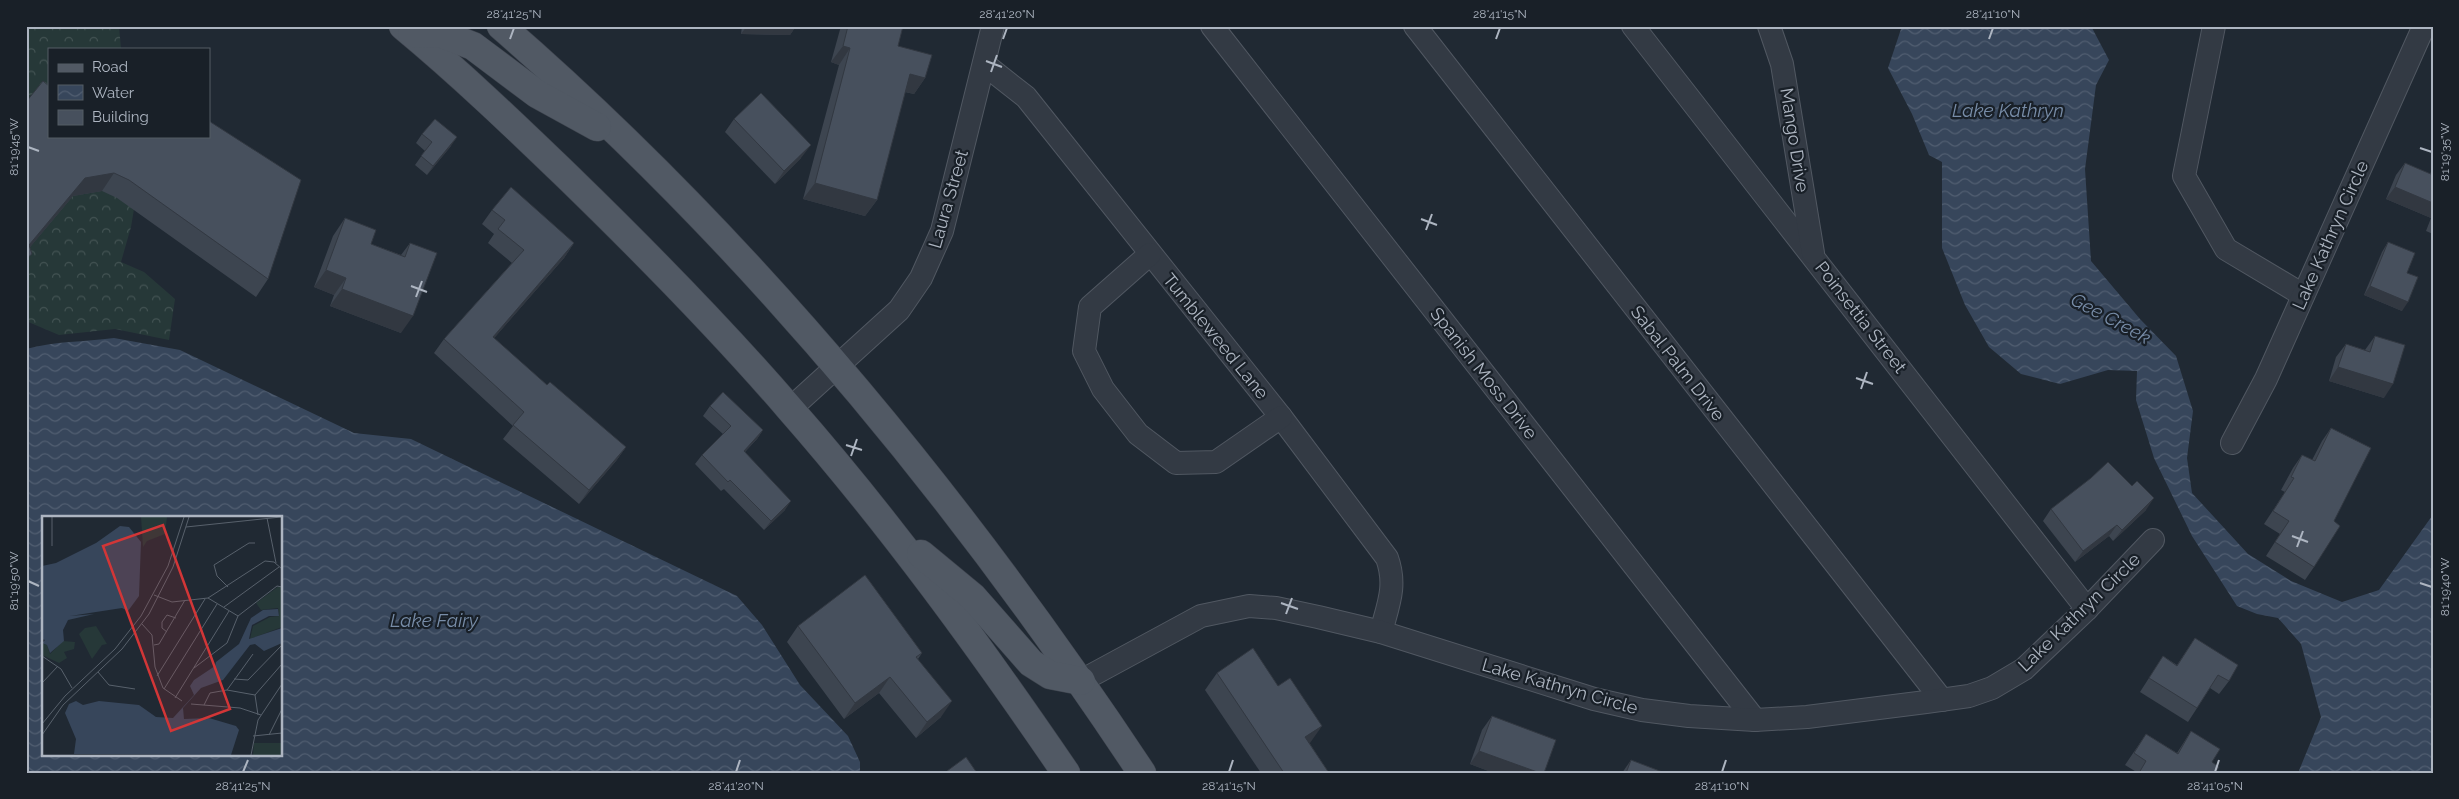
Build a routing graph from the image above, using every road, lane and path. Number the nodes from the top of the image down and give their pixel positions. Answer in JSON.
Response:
{"nodes":[{"id":1,"x":502,"y":26,"type":"edge"},
{"id":2,"x":993,"y":26,"type":"edge"},
{"id":3,"x":1212,"y":26,"type":"edge"},
{"id":4,"x":1415,"y":26,"type":"edge"},
{"id":5,"x":1633,"y":26,"type":"edge"},
{"id":6,"x":1769,"y":26,"type":"edge"},
{"id":7,"x":2214,"y":26,"type":"edge"},
{"id":8,"x":2424,"y":26,"type":"edge"},
{"id":9,"x":408,"y":30,"type":"edge"},
{"id":10,"x":984,"y":64,"type":"junction"},
{"id":11,"x":632,"y":146,"type":"junction"},
{"id":12,"x":1150,"y":254,"type":"junction"},
{"id":13,"x":1814,"y":256,"type":"junction"},
{"id":14,"x":2303,"y":295,"type":"junction"},
{"id":15,"x":838,"y":367,"type":"junction"},
{"id":16,"x":790,"y":408,"type":"junction"},
{"id":17,"x":1282,"y":417,"type":"junction"},
{"id":18,"x":2232,"y":442,"type":"dead end"},
{"id":19,"x":885,"y":524,"type":"junction"},
{"id":20,"x":2153,"y":540,"type":"dead end"},
{"id":21,"x":2087,"y":609,"type":"junction"},
{"id":22,"x":1381,"y":632,"type":"junction"},
{"id":23,"x":1081,"y":681,"type":"junction"},
{"id":24,"x":1942,"y":700,"type":"junction"},
{"id":25,"x":1755,"y":720,"type":"junction"},
{"id":26,"x":1066,"y":773,"type":"edge"},
{"id":27,"x":1142,"y":773,"type":"edge"}],
"edges":[{"from":1,"to":11,"type":"main road"},
{"from":2,"to":10,"type":"street","name":"Laura Street"},
{"from":3,"to":25,"type":"street","name":"Spanish Moss Drive"},
{"from":4,"to":24,"type":"street","name":"Sabal Palm Drive"},
{"from":5,"to":13,"type":"street","name":"Poinsettia Street"},
{"from":6,"to":13,"type":"street","name":"Mango Drive"},
{"from":7,"to":14,"type":"street"},
{"from":8,"to":14,"type":"street","name":"Lake Kathryn Circle"},
{"from":9,"to":11,"type":"main road"},
{"from":9,"to":16,"type":"main road"},
{"from":10,"to":12,"type":"street","name":"Tumbleweed Lane"},
{"from":10,"to":15,"type":"street","name":"Laura Street"},
{"from":11,"to":15,"type":"main road"},
{"from":12,"to":17,"type":"street","name":"Tumbleweed Lane"},
{"from":12,"to":17,"type":"street"},
{"from":13,"to":21,"type":"street","name":"Poinsettia Street"},
{"from":14,"to":18,"type":"street","name":"Lake Kathryn Circle"},
{"from":15,"to":16,"type":"street","name":"Laura Street"},
{"from":15,"to":23,"type":"main road"},
{"from":16,"to":19,"type":"main road"},
{"from":17,"to":22,"type":"street","name":"Tumbleweed Lane"},
{"from":19,"to":23,"type":"main road"},
{"from":19,"to":26,"type":"main road"},
{"from":20,"to":21,"type":"street","name":"Lake Kathryn Circle"},
{"from":21,"to":24,"type":"street","name":"Lake Kathryn Circle"},
{"from":22,"to":23,"type":"street","name":"Lake Kathryn Circle"},
{"from":22,"to":25,"type":"street","name":"Lake Kathryn Circle"},
{"from":23,"to":27,"type":"main road"},
{"from":24,"to":25,"type":"street","name":"Lake Kathryn Circle"}]}
